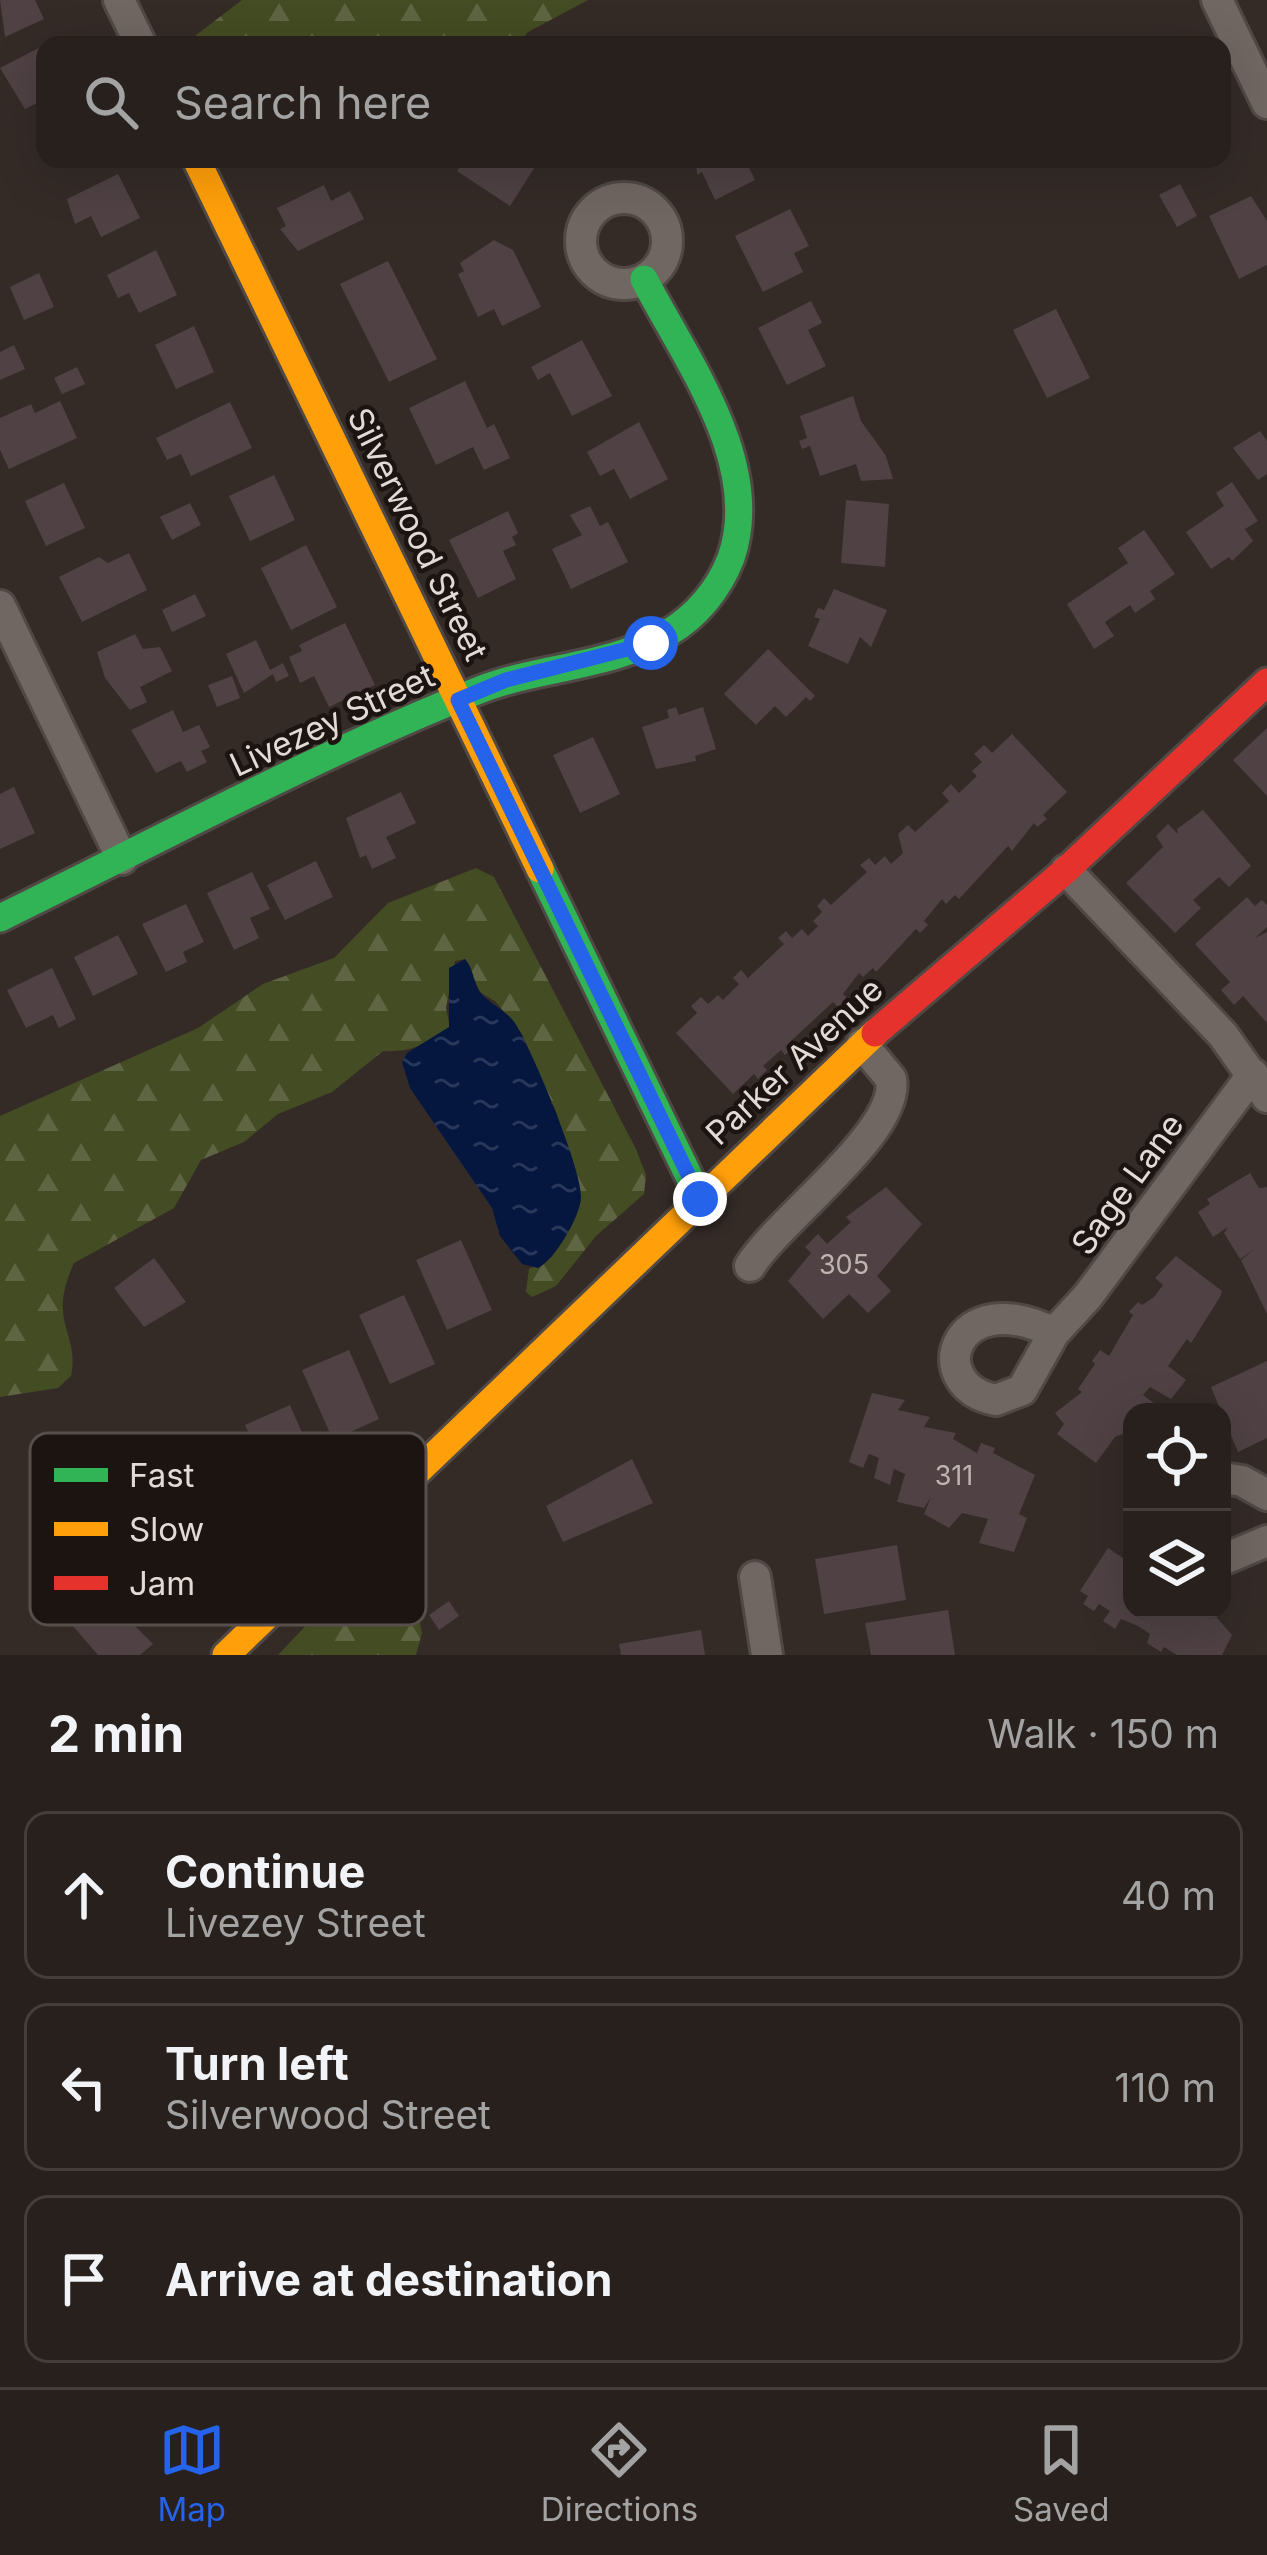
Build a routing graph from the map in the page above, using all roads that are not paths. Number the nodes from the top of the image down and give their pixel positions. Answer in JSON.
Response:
{"nodes":[{"id":1,"x":119,"y":0,"type":"edge"},
{"id":2,"x":1217,"y":0,"type":"edge"},
{"id":3,"x":137,"y":36,"type":"edge"},
{"id":4,"x":1267,"y":103,"type":"edge"},
{"id":5,"x":200,"y":168,"type":"edge"},
{"id":6,"x":644,"y":279,"type":"dead end"},
{"id":7,"x":0,"y":606,"type":"edge"},
{"id":8,"x":1267,"y":682,"type":"edge"},
{"id":9,"x":458,"y":700,"type":"junction"},
{"id":10,"x":122,"y":859,"type":"junction"},
{"id":11,"x":1066,"y":870,"type":"junction"},
{"id":12,"x":0,"y":919,"type":"edge"},
{"id":13,"x":862,"y":1044,"type":"junction"},
{"id":14,"x":1260,"y":1085,"type":"edge"},
{"id":15,"x":700,"y":1199,"type":"junction"},
{"id":16,"x":750,"y":1266,"type":"dead end"},
{"id":17,"x":1054,"y":1334,"type":"dead end"},
{"id":18,"x":426,"y":1463,"type":"edge"},
{"id":19,"x":1231,"y":1479,"type":"edge"},
{"id":20,"x":1267,"y":1495,"type":"edge"},
{"id":21,"x":1267,"y":1541,"type":"edge"},
{"id":22,"x":1231,"y":1556,"type":"edge"},
{"id":23,"x":755,"y":1577,"type":"dead end"},
{"id":24,"x":257,"y":1625,"type":"edge"},
{"id":25,"x":226,"y":1655,"type":"edge"},
{"id":26,"x":767,"y":1655,"type":"edge"}],
"edges":[{"from":1,"to":3,"type":"street"},
{"from":2,"to":4,"type":"street"},
{"from":5,"to":9,"type":"street","name":"Silverwood Street"},
{"from":6,"to":9,"type":"street","name":"Livezey Street"},
{"from":7,"to":10,"type":"street"},
{"from":8,"to":11,"type":"street","name":"Parker Avenue"},
{"from":9,"to":10,"type":"street","name":"Livezey Street"},
{"from":9,"to":15,"type":"street","name":"Silverwood Street"},
{"from":10,"to":12,"type":"street","name":"Livezey Street"},
{"from":11,"to":13,"type":"street","name":"Parker Avenue"},
{"from":11,"to":14,"type":"street"},
{"from":13,"to":15,"type":"street","name":"Parker Avenue"},
{"from":13,"to":16,"type":"street"},
{"from":14,"to":17,"type":"street","name":"Sage Lane"},
{"from":15,"to":18,"type":"street","name":"Parker Avenue"},
{"from":19,"to":20,"type":"street"},
{"from":21,"to":22,"type":"street"},
{"from":23,"to":26,"type":"street"},
{"from":24,"to":25,"type":"street","name":"Parker Avenue"}]}
